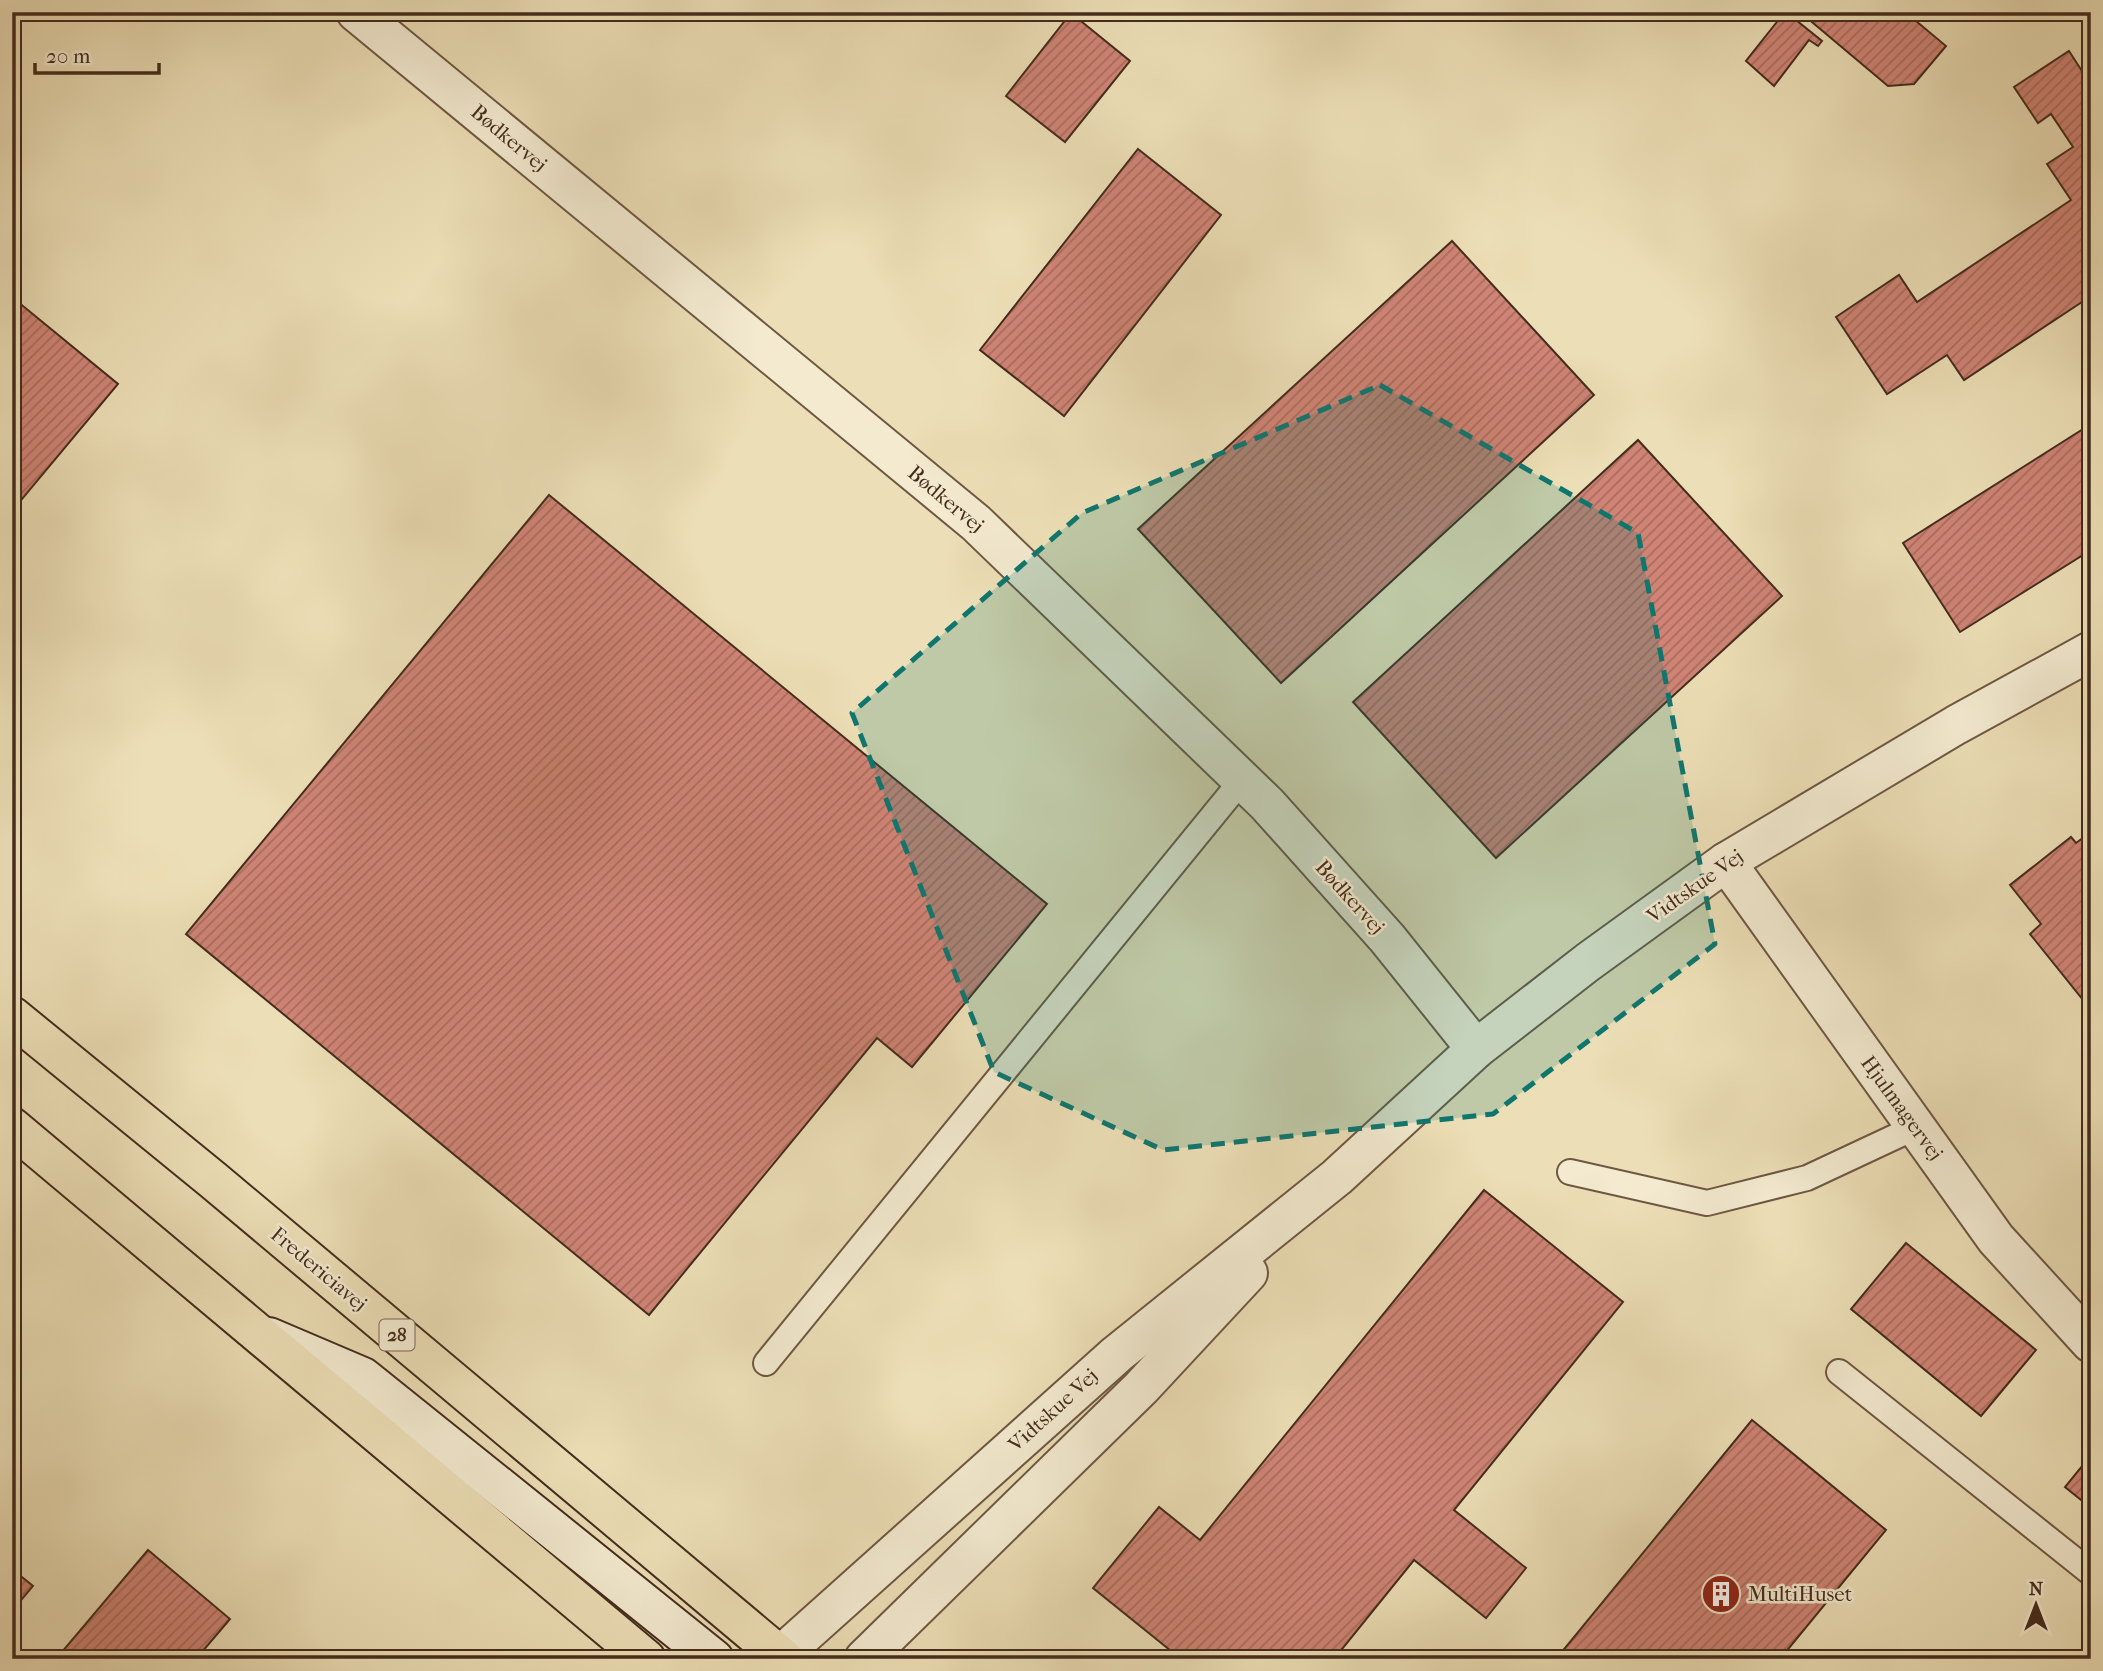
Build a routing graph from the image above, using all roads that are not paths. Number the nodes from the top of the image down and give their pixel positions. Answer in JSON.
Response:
{"nodes":[{"id":1,"x":356,"y":12,"type":"edge"},
{"id":2,"x":2091,"y":651,"type":"edge"},
{"id":3,"x":1242,"y":780,"type":"junction"},
{"id":4,"x":1726,"y":862,"type":"junction"},
{"id":5,"x":12,"y":1016,"type":"edge"},
{"id":6,"x":1476,"y":1049,"type":"junction"},
{"id":7,"x":12,"y":1127,"type":"edge"},
{"id":8,"x":1916,"y":1127,"type":"junction"},
{"id":9,"x":1570,"y":1172,"type":"dead end"},
{"id":10,"x":1338,"y":1177,"type":"junction"},
{"id":11,"x":254,"y":1331,"type":"junction"},
{"id":12,"x":2091,"y":1343,"type":"edge"},
{"id":13,"x":766,"y":1363,"type":"dead end"},
{"id":14,"x":1839,"y":1372,"type":"dead end"},
{"id":15,"x":2091,"y":1573,"type":"edge"},
{"id":16,"x":780,"y":1658,"type":"edge"},
{"id":17,"x":646,"y":1659,"type":"edge"},
{"id":18,"x":714,"y":1659,"type":"edge"},
{"id":19,"x":864,"y":1659,"type":"edge"}],
"edges":[{"from":1,"to":3,"type":"street","name":"Bødkervej"},
{"from":2,"to":4,"type":"street","name":"Vidtskue Vej"},
{"from":3,"to":6,"type":"street","name":"Bødkervej"},
{"from":3,"to":13,"type":"lane"},
{"from":4,"to":6,"type":"street","name":"Vidtskue Vej"},
{"from":4,"to":8,"type":"street","name":"Hjulmagervej"},
{"from":5,"to":16,"type":"main road","name":"Fredericiavej","number":"28"},
{"from":6,"to":10,"type":"street","name":"Vidtskue Vej"},
{"from":7,"to":11,"type":"main road"},
{"from":8,"to":9,"type":"lane"},
{"from":8,"to":12,"type":"street","name":"Hjulmagervej"},
{"from":10,"to":16,"type":"street","name":"Vidtskue Vej"},
{"from":10,"to":19,"type":"street","name":"Vidtskue Vej"},
{"from":11,"to":17,"type":"main road"},
{"from":11,"to":18,"type":"street"},
{"from":14,"to":15,"type":"lane"}]}
